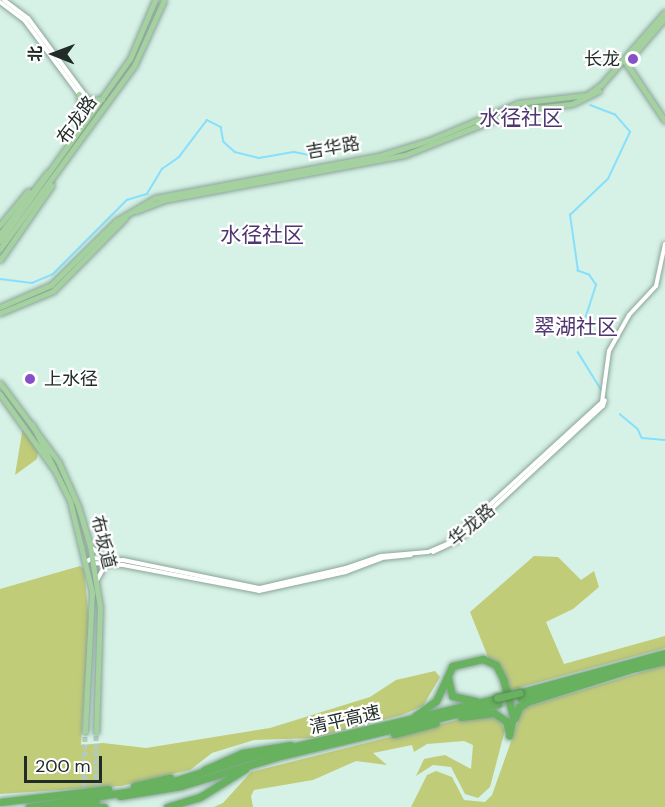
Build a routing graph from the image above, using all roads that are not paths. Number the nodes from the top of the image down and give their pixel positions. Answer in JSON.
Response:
{"nodes":[{"id":1,"x":4,"y":0,"type":"edge"},
{"id":2,"x":155,"y":0,"type":"edge"},
{"id":3,"x":164,"y":0,"type":"edge"},
{"id":4,"x":0,"y":2,"type":"edge"},
{"id":5,"x":665,"y":12,"type":"edge"},
{"id":6,"x":665,"y":18,"type":"edge"},
{"id":7,"x":625,"y":62,"type":"junction"},
{"id":8,"x":79,"y":94,"type":"junction"},
{"id":9,"x":103,"y":98,"type":"junction"},
{"id":10,"x":89,"y":100,"type":"junction"},
{"id":11,"x":94,"y":111,"type":"junction"},
{"id":12,"x":665,"y":119,"type":"edge"},
{"id":13,"x":82,"y":127,"type":"junction"},
{"id":14,"x":56,"y":165,"type":"junction"},
{"id":15,"x":58,"y":173,"type":"junction"},
{"id":16,"x":36,"y":184,"type":"junction"},
{"id":17,"x":41,"y":205,"type":"junction"},
{"id":18,"x":0,"y":225,"type":"edge"},
{"id":19,"x":0,"y":234,"type":"edge"},
{"id":20,"x":0,"y":241,"type":"edge"},
{"id":21,"x":665,"y":244,"type":"edge"},
{"id":22,"x":0,"y":249,"type":"edge"},
{"id":23,"x":665,"y":254,"type":"edge"},
{"id":24,"x":0,"y":262,"type":"edge"},
{"id":25,"x":0,"y":307,"type":"edge"},
{"id":26,"x":0,"y":313,"type":"edge"},
{"id":27,"x":0,"y":383,"type":"edge"},
{"id":28,"x":0,"y":394,"type":"edge"},
{"id":29,"x":32,"y":426,"type":"junction"},
{"id":30,"x":56,"y":471,"type":"junction"},
{"id":31,"x":90,"y":546,"type":"junction"},
{"id":32,"x":91,"y":561,"type":"junction"},
{"id":33,"x":107,"y":561,"type":"junction"},
{"id":34,"x":97,"y":581,"type":"junction"},
{"id":35,"x":665,"y":653,"type":"edge"},
{"id":36,"x":665,"y":661,"type":"edge"},
{"id":37,"x":638,"y":667,"type":"junction"},
{"id":38,"x":519,"y":695,"type":"junction"},
{"id":39,"x":497,"y":701,"type":"junction"},
{"id":40,"x":371,"y":728,"type":"junction"},
{"id":41,"x":84,"y":732,"type":"tunnel mouth"},
{"id":42,"x":96,"y":732,"type":"tunnel mouth"},
{"id":43,"x":511,"y":733,"type":"junction"},
{"id":44,"x":327,"y":745,"type":"junction"},
{"id":45,"x":296,"y":746,"type":"junction"},
{"id":46,"x":258,"y":762,"type":"junction"},
{"id":47,"x":0,"y":802,"type":"edge"},
{"id":48,"x":30,"y":807,"type":"edge"},
{"id":49,"x":62,"y":807,"type":"edge"},
{"id":50,"x":87,"y":807,"type":"edge"},
{"id":51,"x":104,"y":807,"type":"edge"},
{"id":52,"x":167,"y":807,"type":"edge"}],
"edges":[{"from":1,"to":10,"type":"street"},
{"from":2,"to":9,"type":"main road","name":"布龙路"},
{"from":3,"to":15,"type":"main road","name":"布龙路"},
{"from":4,"to":8,"type":"street"},
{"from":5,"to":7,"type":"main road","name":"吉华路"},
{"from":6,"to":7,"type":"main road","name":"吉华路"},
{"from":7,"to":12,"type":"main road"},
{"from":7,"to":25,"type":"main road","name":"吉华路"},
{"from":7,"to":26,"type":"main road","name":"吉华路"},
{"from":8,"to":11,"type":"street"},
{"from":8,"to":13,"type":"main road"},
{"from":9,"to":10,"type":"main road"},
{"from":9,"to":11,"type":"main road","name":"布龙路"},
{"from":10,"to":11,"type":"street"},
{"from":11,"to":13,"type":"main road","name":"布龙路"},
{"from":13,"to":14,"type":"main road","name":"布龙路"},
{"from":14,"to":16,"type":"main road"},
{"from":14,"to":20,"type":"main road","name":"布龙路"},
{"from":15,"to":17,"type":"main road"},
{"from":15,"to":22,"type":"main road","name":"布龙路"},
{"from":16,"to":18,"type":"main road"},
{"from":16,"to":19,"type":"main road"},
{"from":17,"to":24,"type":"main road"},
{"from":17,"to":24,"type":"main road"},
{"from":21,"to":33,"type":"street","name":"华龙路"},
{"from":23,"to":33,"type":"street","name":"华龙路"},
{"from":27,"to":29,"type":"main road","name":"布坂道"},
{"from":28,"to":30,"type":"main road"},
{"from":29,"to":30,"type":"main road","name":"布坂道"},
{"from":29,"to":31,"type":"main road","name":"布坂道"},
{"from":30,"to":32,"type":"main road","name":"布坂道"},
{"from":31,"to":32,"type":"main road","name":"布坂道"},
{"from":31,"to":33,"type":"street"},
{"from":32,"to":33,"type":"street"},
{"from":32,"to":34,"type":"main road","name":"布坂道"},
{"from":32,"to":41,"type":"main road","name":"布坂道"},
{"from":33,"to":34,"type":"street"},
{"from":34,"to":42,"type":"main road","name":"布坂道"},
{"from":35,"to":38,"type":"highway","name":"清平高速"},
{"from":36,"to":37,"type":"highway","name":"清平高速"},
{"from":37,"to":38,"type":"highway","name":"清平高速"},
{"from":37,"to":43,"type":"highway"},
{"from":38,"to":39,"type":"highway","name":"清平高速","bridge":true},
{"from":39,"to":40,"type":"highway","name":"清平高速"},
{"from":39,"to":43,"type":"highway"},
{"from":39,"to":44,"type":"highway","name":"清平高速"},
{"from":40,"to":43,"type":"highway"},
{"from":40,"to":45,"type":"highway","name":"清平高速"},
{"from":43,"to":44,"type":"highway"},
{"from":44,"to":46,"type":"highway","name":"清平高速"},
{"from":45,"to":47,"type":"highway"},
{"from":45,"to":48,"type":"highway","name":"清平高速"},
{"from":46,"to":49,"type":"highway","name":"清平高速"},
{"from":46,"to":52,"type":"highway"},
{"from":50,"to":51,"type":"highway"}]}
